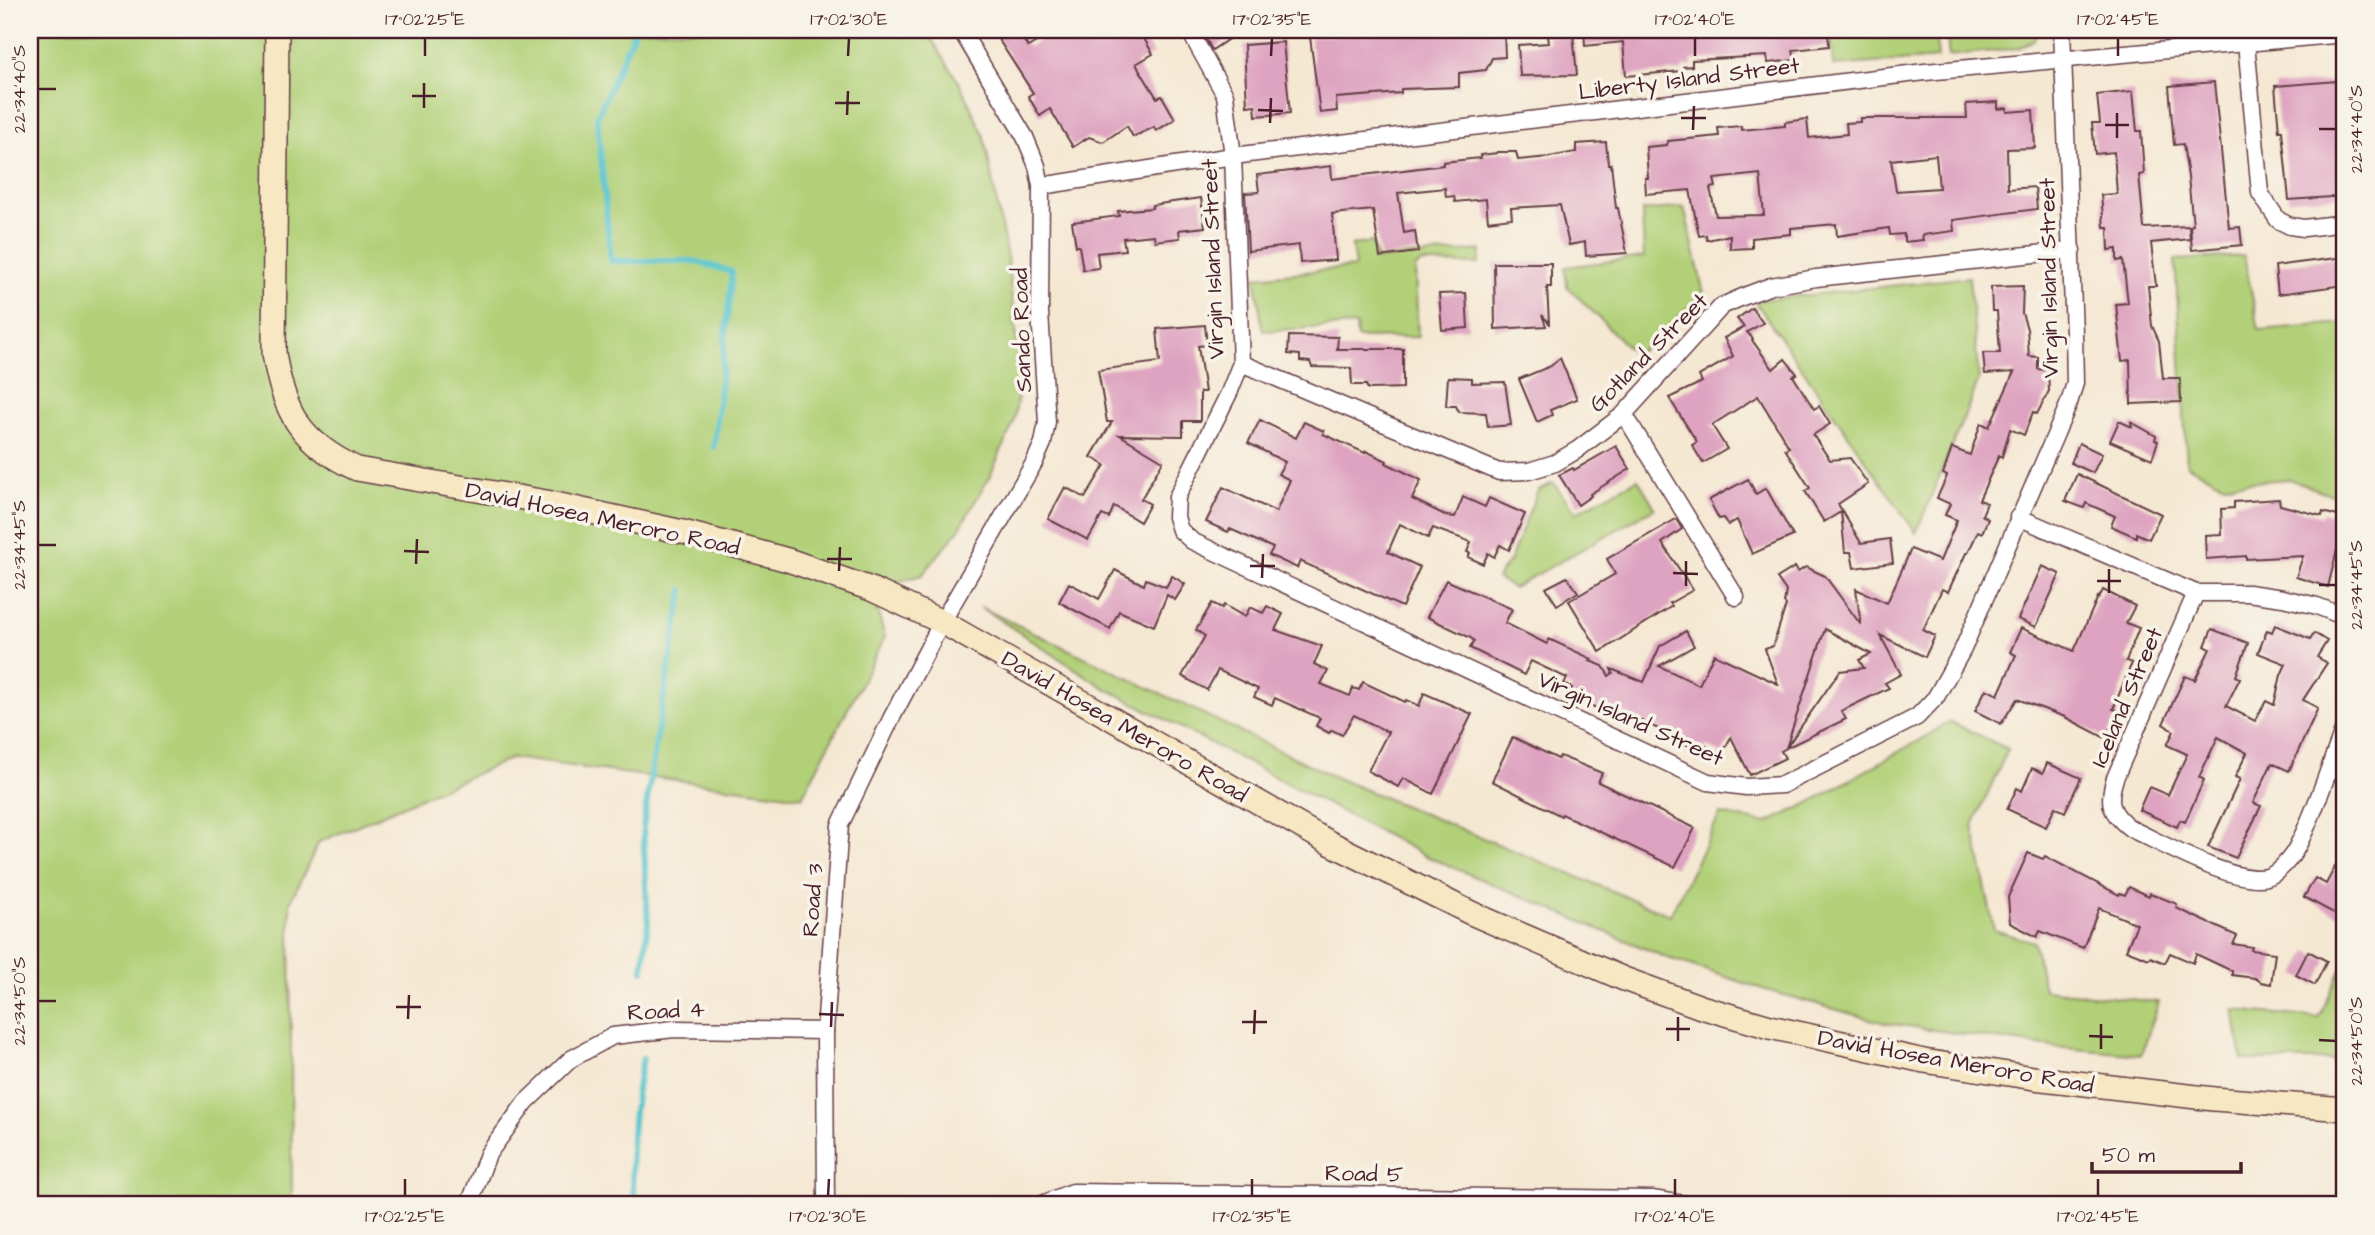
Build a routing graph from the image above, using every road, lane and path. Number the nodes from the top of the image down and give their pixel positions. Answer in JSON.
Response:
{"nodes":[{"id":1,"x":277,"y":30,"type":"edge"},
{"id":2,"x":961,"y":30,"type":"edge"},
{"id":3,"x":1189,"y":30,"type":"edge"},
{"id":4,"x":2062,"y":30,"type":"edge"},
{"id":5,"x":2345,"y":34,"type":"edge"},
{"id":6,"x":2246,"y":43,"type":"junction"},
{"id":7,"x":2064,"y":60,"type":"junction"},
{"id":8,"x":1233,"y":156,"type":"junction"},
{"id":9,"x":1041,"y":186,"type":"junction"},
{"id":10,"x":2345,"y":223,"type":"edge"},
{"id":11,"x":2072,"y":250,"type":"junction"},
{"id":12,"x":1241,"y":363,"type":"junction"},
{"id":13,"x":1624,"y":414,"type":"junction"},
{"id":14,"x":2018,"y":517,"type":"junction"},
{"id":15,"x":2196,"y":593,"type":"junction"},
{"id":16,"x":1736,"y":597,"type":"dead end"},
{"id":17,"x":2345,"y":620,"type":"edge"},
{"id":18,"x":942,"y":622,"type":"junction"},
{"id":19,"x":2345,"y":726,"type":"edge"},
{"id":20,"x":825,"y":1031,"type":"junction"},
{"id":21,"x":2344,"y":1108,"type":"edge"},
{"id":22,"x":469,"y":1205,"type":"edge"},
{"id":23,"x":826,"y":1205,"type":"edge"},
{"id":24,"x":1040,"y":1205,"type":"edge"},
{"id":25,"x":1689,"y":1205,"type":"edge"}],
"edges":[{"from":1,"to":18,"type":"main road","name":"David Hosea Meroro Road"},
{"from":2,"to":9,"type":"street","name":"Sando Road"},
{"from":3,"to":8,"type":"street","name":"Virgin Island Street"},
{"from":4,"to":7,"type":"street","name":"Virgin Island Street"},
{"from":5,"to":6,"type":"street","name":"Liberty Island Street"},
{"from":6,"to":7,"type":"street","name":"Liberty Island Street"},
{"from":6,"to":10,"type":"street"},
{"from":7,"to":8,"type":"street","name":"Liberty Island Street"},
{"from":7,"to":11,"type":"street","name":"Virgin Island Street"},
{"from":8,"to":9,"type":"street","name":"Liberty Island Street"},
{"from":8,"to":12,"type":"street","name":"Virgin Island Street"},
{"from":9,"to":18,"type":"street","name":"Sando Road"},
{"from":11,"to":13,"type":"street","name":"Gotland Street"},
{"from":11,"to":14,"type":"street","name":"Virgin Island Street"},
{"from":12,"to":13,"type":"street","name":"Gotland Street"},
{"from":12,"to":14,"type":"street","name":"Virgin Island Street"},
{"from":13,"to":16,"type":"street"},
{"from":14,"to":15,"type":"street"},
{"from":15,"to":17,"type":"street"},
{"from":15,"to":19,"type":"street","name":"Iceland Street"},
{"from":18,"to":20,"type":"street","name":"Road 3"},
{"from":18,"to":21,"type":"main road","name":"David Hosea Meroro Road"},
{"from":20,"to":22,"type":"street","name":"Road 4"},
{"from":20,"to":23,"type":"street","name":"Road 3"},
{"from":24,"to":25,"type":"street","name":"Road 5"}]}
